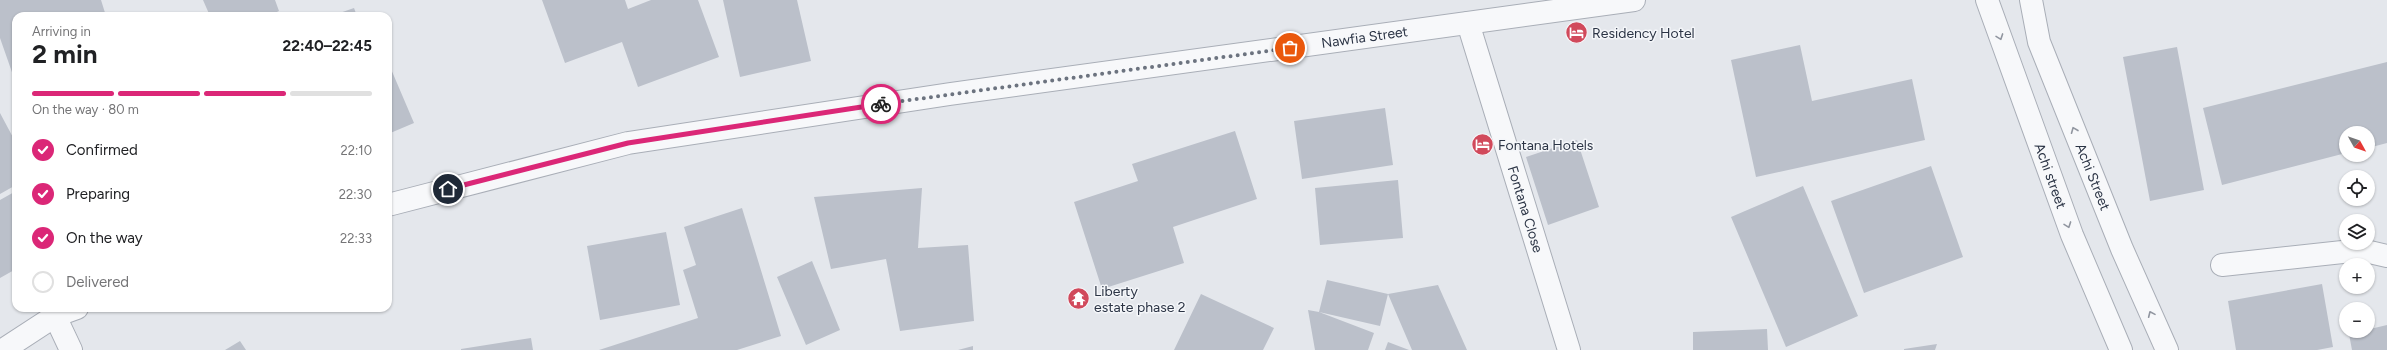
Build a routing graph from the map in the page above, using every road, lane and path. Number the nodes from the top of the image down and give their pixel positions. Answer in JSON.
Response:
{"nodes":[{"id":1,"x":1634,"y":0,"type":"edge"},
{"id":2,"x":1987,"y":0,"type":"edge"},
{"id":3,"x":2031,"y":0,"type":"edge"},
{"id":4,"x":1468,"y":23,"type":"junction"},
{"id":5,"x":392,"y":204,"type":"edge"},
{"id":6,"x":2387,"y":256,"type":"edge"},
{"id":7,"x":2222,"y":265,"type":"dead end"},
{"id":8,"x":66,"y":312,"type":"edge"},
{"id":9,"x":55,"y":316,"type":"junction"},
{"id":10,"x":3,"y":350,"type":"edge"},
{"id":11,"x":71,"y":350,"type":"edge"},
{"id":12,"x":1569,"y":350,"type":"edge"},
{"id":13,"x":2121,"y":350,"type":"edge"},
{"id":14,"x":2167,"y":350,"type":"edge"}],
"edges":[{"from":1,"to":4,"type":"street","name":"Nawfia Street"},
{"from":2,"to":13,"type":"street","name":"Achi street","one_way":true},
{"from":14,"to":3,"type":"street","name":"Achi Street","one_way":true},
{"from":4,"to":5,"type":"street","name":"Nawfia Street"},
{"from":4,"to":12,"type":"street","name":"Fontana Close"},
{"from":6,"to":7,"type":"street"},
{"from":8,"to":9,"type":"street"},
{"from":9,"to":10,"type":"street"},
{"from":9,"to":11,"type":"street"}]}
